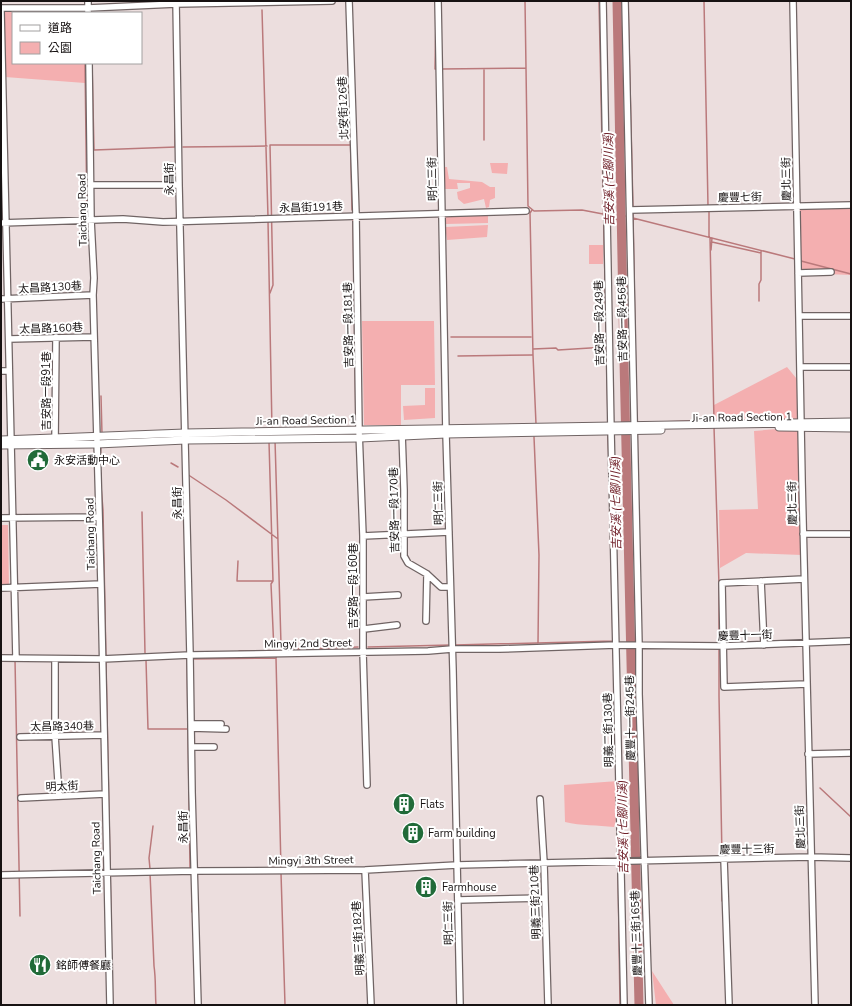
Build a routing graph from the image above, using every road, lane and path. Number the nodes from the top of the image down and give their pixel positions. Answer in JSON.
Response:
{"nodes":[{"id":1,"x":88,"y":1,"type":"edge"},
{"id":2,"x":332,"y":1,"type":"edge"},
{"id":3,"x":350,"y":1,"type":"edge"},
{"id":4,"x":438,"y":1,"type":"edge"},
{"id":5,"x":603,"y":1,"type":"edge"},
{"id":6,"x":626,"y":1,"type":"edge"},
{"id":7,"x":793,"y":1,"type":"edge"},
{"id":8,"x":176,"y":2,"type":"edge"},
{"id":9,"x":1,"y":9,"type":"edge"},
{"id":10,"x":88,"y":11,"type":"edge"},
{"id":11,"x":89,"y":64,"type":"edge"},
{"id":12,"x":92,"y":185,"type":"junction"},
{"id":13,"x":179,"y":185,"type":"junction"},
{"id":14,"x":851,"y":204,"type":"edge"},
{"id":15,"x":796,"y":206,"type":"junction"},
{"id":16,"x":630,"y":210,"type":"junction"},
{"id":17,"x":526,"y":211,"type":"dead end"},
{"id":18,"x":442,"y":213,"type":"junction"},
{"id":19,"x":356,"y":215,"type":"junction"},
{"id":20,"x":91,"y":220,"type":"junction"},
{"id":21,"x":180,"y":221,"type":"junction"},
{"id":22,"x":4,"y":223,"type":"edge"},
{"id":23,"x":798,"y":272,"type":"junction"},
{"id":24,"x":831,"y":272,"type":"dead end"},
{"id":25,"x":93,"y":295,"type":"junction"},
{"id":26,"x":4,"y":299,"type":"edge"},
{"id":27,"x":799,"y":316,"type":"junction"},
{"id":28,"x":851,"y":316,"type":"edge"},
{"id":29,"x":56,"y":337,"type":"junction"},
{"id":30,"x":94,"y":337,"type":"junction"},
{"id":31,"x":9,"y":339,"type":"junction"},
{"id":32,"x":800,"y":367,"type":"junction"},
{"id":33,"x":851,"y":367,"type":"edge"},
{"id":34,"x":1,"y":371,"type":"edge"},
{"id":35,"x":9,"y":371,"type":"junction"},
{"id":36,"x":851,"y":422,"type":"edge"},
{"id":37,"x":801,"y":425,"type":"junction"},
{"id":38,"x":611,"y":428,"type":"junction"},
{"id":39,"x":634,"y":428,"type":"junction"},
{"id":40,"x":851,"y":428,"type":"edge"},
{"id":41,"x":446,"y":431,"type":"junction"},
{"id":42,"x":402,"y":433,"type":"junction"},
{"id":43,"x":360,"y":435,"type":"junction"},
{"id":44,"x":186,"y":437,"type":"junction"},
{"id":45,"x":1,"y":440,"type":"edge"},
{"id":46,"x":56,"y":440,"type":"junction"},
{"id":47,"x":97,"y":441,"type":"junction"},
{"id":48,"x":11,"y":442,"type":"junction"},
{"id":49,"x":1,"y":445,"type":"edge"},
{"id":50,"x":99,"y":517,"type":"junction"},
{"id":51,"x":1,"y":518,"type":"edge"},
{"id":52,"x":12,"y":518,"type":"junction"},
{"id":53,"x":449,"y":532,"type":"junction"},
{"id":54,"x":404,"y":534,"type":"junction"},
{"id":55,"x":803,"y":534,"type":"junction"},
{"id":56,"x":851,"y":534,"type":"edge"},
{"id":57,"x":363,"y":536,"type":"junction"},
{"id":58,"x":427,"y":574,"type":"junction"},
{"id":59,"x":804,"y":579,"type":"junction"},
{"id":60,"x":761,"y":581,"type":"junction"},
{"id":61,"x":101,"y":584,"type":"junction"},
{"id":62,"x":450,"y":587,"type":"junction"},
{"id":63,"x":1,"y":588,"type":"edge"},
{"id":64,"x":15,"y":588,"type":"junction"},
{"id":65,"x":398,"y":595,"type":"dead end"},
{"id":66,"x":363,"y":596,"type":"junction"},
{"id":67,"x":426,"y":621,"type":"dead end"},
{"id":68,"x":397,"y":625,"type":"dead end"},
{"id":69,"x":364,"y":629,"type":"junction"},
{"id":70,"x":851,"y":642,"type":"edge"},
{"id":71,"x":805,"y":643,"type":"junction"},
{"id":72,"x":616,"y":645,"type":"junction"},
{"id":73,"x":764,"y":645,"type":"junction"},
{"id":74,"x":639,"y":646,"type":"junction"},
{"id":75,"x":723,"y":646,"type":"junction"},
{"id":76,"x":452,"y":649,"type":"junction"},
{"id":77,"x":363,"y":652,"type":"junction"},
{"id":78,"x":190,"y":656,"type":"junction"},
{"id":79,"x":1,"y":658,"type":"edge"},
{"id":80,"x":16,"y":658,"type":"junction"},
{"id":81,"x":55,"y":659,"type":"junction"},
{"id":82,"x":102,"y":659,"type":"junction"},
{"id":83,"x":807,"y":684,"type":"junction"},
{"id":84,"x":221,"y":724,"type":"dead end"},
{"id":85,"x":191,"y":726,"type":"junction"},
{"id":86,"x":226,"y":729,"type":"dead end"},
{"id":87,"x":104,"y":735,"type":"junction"},
{"id":88,"x":55,"y":736,"type":"junction"},
{"id":89,"x":20,"y":737,"type":"dead end"},
{"id":90,"x":214,"y":746,"type":"dead end"},
{"id":91,"x":192,"y":747,"type":"junction"},
{"id":92,"x":851,"y":753,"type":"edge"},
{"id":93,"x":808,"y":754,"type":"junction"},
{"id":94,"x":367,"y":785,"type":"dead end"},
{"id":95,"x":105,"y":794,"type":"junction"},
{"id":96,"x":59,"y":796,"type":"junction"},
{"id":97,"x":21,"y":798,"type":"dead end"},
{"id":98,"x":540,"y":799,"type":"dead end"},
{"id":99,"x":811,"y":857,"type":"junction"},
{"id":100,"x":851,"y":858,"type":"edge"},
{"id":101,"x":724,"y":859,"type":"junction"},
{"id":102,"x":644,"y":861,"type":"junction"},
{"id":103,"x":621,"y":862,"type":"junction"},
{"id":104,"x":544,"y":863,"type":"junction"},
{"id":105,"x":457,"y":865,"type":"junction"},
{"id":106,"x":365,"y":870,"type":"junction"},
{"id":107,"x":194,"y":871,"type":"junction"},
{"id":108,"x":106,"y":873,"type":"junction"},
{"id":109,"x":1,"y":875,"type":"edge"},
{"id":110,"x":545,"y":898,"type":"junction"},
{"id":111,"x":458,"y":900,"type":"junction"},
{"id":112,"x":110,"y":1005,"type":"edge"},
{"id":113,"x":198,"y":1005,"type":"edge"},
{"id":114,"x":372,"y":1005,"type":"edge"},
{"id":115,"x":460,"y":1005,"type":"edge"},
{"id":116,"x":548,"y":1005,"type":"edge"},
{"id":117,"x":624,"y":1005,"type":"edge"},
{"id":118,"x":648,"y":1005,"type":"edge"},
{"id":119,"x":729,"y":1005,"type":"edge"},
{"id":120,"x":815,"y":1005,"type":"edge"}],
"edges":[{"from":1,"to":10,"type":"street"},
{"from":2,"to":8,"type":"street"},
{"from":3,"to":19,"type":"street","name":"北安街126巷"},
{"from":4,"to":18,"type":"street","name":"明仁三街"},
{"from":5,"to":38,"type":"street","name":"吉安路一段249巷"},
{"from":6,"to":16,"type":"street","name":"吉安路一段456巷"},
{"from":7,"to":15,"type":"street","name":"慶北三街"},
{"from":8,"to":10,"type":"street"},
{"from":8,"to":13,"type":"street","name":"永昌街"},
{"from":9,"to":10,"type":"street"},
{"from":9,"to":22,"type":"street"},
{"from":11,"to":12,"type":"street","name":"Taichang Road"},
{"from":12,"to":13,"type":"street"},
{"from":12,"to":20,"type":"street","name":"Taichang Road"},
{"from":13,"to":21,"type":"street","name":"永昌街"},
{"from":14,"to":15,"type":"street","name":"慶豐七街"},
{"from":15,"to":16,"type":"street","name":"慶豐七街"},
{"from":15,"to":23,"type":"street","name":"慶北三街"},
{"from":16,"to":39,"type":"street","name":"吉安路一段456巷"},
{"from":17,"to":18,"type":"street","name":"永昌街191巷"},
{"from":18,"to":19,"type":"street","name":"永昌街191巷"},
{"from":18,"to":41,"type":"street","name":"明仁三街"},
{"from":19,"to":21,"type":"street","name":"永昌街191巷"},
{"from":19,"to":43,"type":"street","name":"吉安路一段181巷"},
{"from":20,"to":21,"type":"street","name":"永昌街191巷"},
{"from":20,"to":22,"type":"street","name":"永昌街191巷"},
{"from":20,"to":25,"type":"street","name":"Taichang Road"},
{"from":21,"to":44,"type":"street","name":"永昌街"},
{"from":22,"to":26,"type":"street"},
{"from":23,"to":24,"type":"street"},
{"from":23,"to":27,"type":"street","name":"慶北三街"},
{"from":25,"to":26,"type":"street","name":"太昌路130巷"},
{"from":25,"to":30,"type":"street","name":"Taichang Road"},
{"from":26,"to":31,"type":"street"},
{"from":27,"to":28,"type":"street"},
{"from":27,"to":32,"type":"street","name":"慶北三街"},
{"from":29,"to":30,"type":"street","name":"太昌路160巷"},
{"from":29,"to":31,"type":"street","name":"太昌路160巷"},
{"from":29,"to":46,"type":"street","name":"吉安路一段91巷"},
{"from":30,"to":47,"type":"street","name":"Taichang Road"},
{"from":31,"to":35,"type":"street"},
{"from":32,"to":33,"type":"street"},
{"from":32,"to":37,"type":"street","name":"慶北三街"},
{"from":34,"to":35,"type":"street"},
{"from":35,"to":48,"type":"street"},
{"from":36,"to":37,"type":"street","name":"Ji-an Road Section 1"},
{"from":37,"to":39,"type":"street","name":"Ji-an Road Section 1"},
{"from":37,"to":40,"type":"street","name":"Ji-an Road Section 1"},
{"from":37,"to":55,"type":"street","name":"慶北三街"},
{"from":38,"to":39,"type":"street","name":"Ji-an Road Section 1"},
{"from":38,"to":41,"type":"street","name":"Ji-an Road Section 1"},
{"from":38,"to":72,"type":"street","name":"吉安路一段249巷"},
{"from":39,"to":74,"type":"street","name":"吉安路一段456巷"},
{"from":41,"to":42,"type":"street","name":"Ji-an Road Section 1"},
{"from":41,"to":53,"type":"street","name":"明仁三街"},
{"from":42,"to":43,"type":"street","name":"Ji-an Road Section 1"},
{"from":42,"to":54,"type":"street","name":"吉安路一段170巷"},
{"from":43,"to":44,"type":"street","name":"Ji-an Road Section 1"},
{"from":43,"to":57,"type":"street","name":"吉安路一段160巷"},
{"from":44,"to":47,"type":"street","name":"Ji-an Road Section 1"},
{"from":44,"to":78,"type":"street","name":"永昌街"},
{"from":45,"to":48,"type":"street","name":"Ji-an Road Section 1"},
{"from":46,"to":47,"type":"street","name":"Ji-an Road Section 1"},
{"from":46,"to":48,"type":"street","name":"Ji-an Road Section 1"},
{"from":47,"to":50,"type":"street","name":"Taichang Road"},
{"from":48,"to":49,"type":"street","name":"Ji-an Road Section 1"},
{"from":48,"to":52,"type":"street"},
{"from":50,"to":52,"type":"street"},
{"from":50,"to":61,"type":"street","name":"Taichang Road"},
{"from":51,"to":52,"type":"street"},
{"from":52,"to":64,"type":"street"},
{"from":53,"to":54,"type":"street"},
{"from":53,"to":62,"type":"street","name":"明仁三街"},
{"from":54,"to":57,"type":"street"},
{"from":54,"to":58,"type":"street","name":"吉安路一段170巷"},
{"from":55,"to":56,"type":"street"},
{"from":55,"to":59,"type":"street","name":"慶北三街"},
{"from":57,"to":66,"type":"street","name":"吉安路一段160巷"},
{"from":58,"to":62,"type":"street","name":"吉安路一段170巷"},
{"from":58,"to":67,"type":"street"},
{"from":59,"to":60,"type":"street"},
{"from":59,"to":71,"type":"street","name":"慶北三街"},
{"from":60,"to":73,"type":"street"},
{"from":60,"to":75,"type":"street"},
{"from":61,"to":64,"type":"street"},
{"from":61,"to":82,"type":"street","name":"Taichang Road"},
{"from":62,"to":76,"type":"street","name":"明仁三街"},
{"from":63,"to":64,"type":"street"},
{"from":64,"to":80,"type":"street"},
{"from":65,"to":66,"type":"street"},
{"from":66,"to":69,"type":"street","name":"吉安路一段160巷"},
{"from":68,"to":69,"type":"street"},
{"from":69,"to":77,"type":"street","name":"吉安路一段160巷"},
{"from":70,"to":71,"type":"street","name":"慶豐十一街"},
{"from":71,"to":73,"type":"street","name":"慶豐十一街"},
{"from":71,"to":83,"type":"street","name":"慶北三街"},
{"from":72,"to":74,"type":"street","name":"慶豐十一街"},
{"from":72,"to":76,"type":"street","name":"Mingyi 2nd Street"},
{"from":72,"to":103,"type":"street","name":"明義二街130巷"},
{"from":73,"to":75,"type":"street","name":"慶豐十一街"},
{"from":74,"to":75,"type":"street","name":"慶豐十一街"},
{"from":74,"to":102,"type":"street","name":"慶豐十一街245巷"},
{"from":75,"to":83,"type":"street"},
{"from":76,"to":77,"type":"street","name":"Mingyi 2nd Street"},
{"from":76,"to":105,"type":"street","name":"明仁三街"},
{"from":77,"to":78,"type":"street","name":"Mingyi 2nd Street"},
{"from":77,"to":94,"type":"street","name":"吉安路一段160巷"},
{"from":78,"to":82,"type":"street","name":"Mingyi 2nd Street"},
{"from":78,"to":85,"type":"street","name":"永昌街"},
{"from":79,"to":80,"type":"street","name":"Mingyi 2nd Street"},
{"from":80,"to":81,"type":"street","name":"Mingyi 2nd Street"},
{"from":81,"to":82,"type":"street","name":"Mingyi 2nd Street"},
{"from":81,"to":88,"type":"street"},
{"from":82,"to":87,"type":"street","name":"Taichang Road"},
{"from":83,"to":93,"type":"street","name":"慶北三街"},
{"from":84,"to":85,"type":"street"},
{"from":85,"to":86,"type":"street"},
{"from":85,"to":91,"type":"street","name":"永昌街"},
{"from":87,"to":88,"type":"street","name":"太昌路340巷"},
{"from":87,"to":95,"type":"street","name":"Taichang Road"},
{"from":88,"to":89,"type":"street","name":"太昌路340巷"},
{"from":88,"to":96,"type":"street"},
{"from":90,"to":91,"type":"street"},
{"from":91,"to":107,"type":"street","name":"永昌街"},
{"from":92,"to":93,"type":"street"},
{"from":93,"to":99,"type":"street","name":"慶北三街"},
{"from":95,"to":96,"type":"street","name":"明太街"},
{"from":95,"to":108,"type":"street","name":"Taichang Road"},
{"from":96,"to":97,"type":"street","name":"明太街"},
{"from":98,"to":104,"type":"street","name":"明義三街210巷"},
{"from":99,"to":100,"type":"street","name":"慶豐十三街"},
{"from":99,"to":101,"type":"street","name":"慶豐十三街"},
{"from":99,"to":120,"type":"street","name":"慶北三街"},
{"from":101,"to":102,"type":"street","name":"慶豐十三街"},
{"from":101,"to":119,"type":"street"},
{"from":102,"to":103,"type":"street","name":"慶豐十三街"},
{"from":102,"to":118,"type":"street","name":"慶豐十三街165巷"},
{"from":103,"to":104,"type":"street","name":"Mingyi 3th Street"},
{"from":103,"to":117,"type":"street","name":"明義二街130巷"},
{"from":104,"to":105,"type":"street","name":"Mingyi 3th Street"},
{"from":104,"to":110,"type":"street","name":"明義三街210巷"},
{"from":105,"to":106,"type":"street","name":"Mingyi 3th Street"},
{"from":105,"to":111,"type":"street","name":"明仁三街"},
{"from":106,"to":107,"type":"street","name":"Mingyi 3th Street"},
{"from":106,"to":114,"type":"street","name":"明義三街182巷"},
{"from":107,"to":108,"type":"street","name":"Mingyi 3th Street"},
{"from":107,"to":113,"type":"street","name":"永昌街"},
{"from":108,"to":109,"type":"street","name":"Mingyi 3th Street"},
{"from":108,"to":112,"type":"street","name":"Taichang Road"},
{"from":110,"to":111,"type":"street"},
{"from":110,"to":116,"type":"street","name":"明義三街210巷"},
{"from":111,"to":115,"type":"street","name":"明仁三街"}]}
